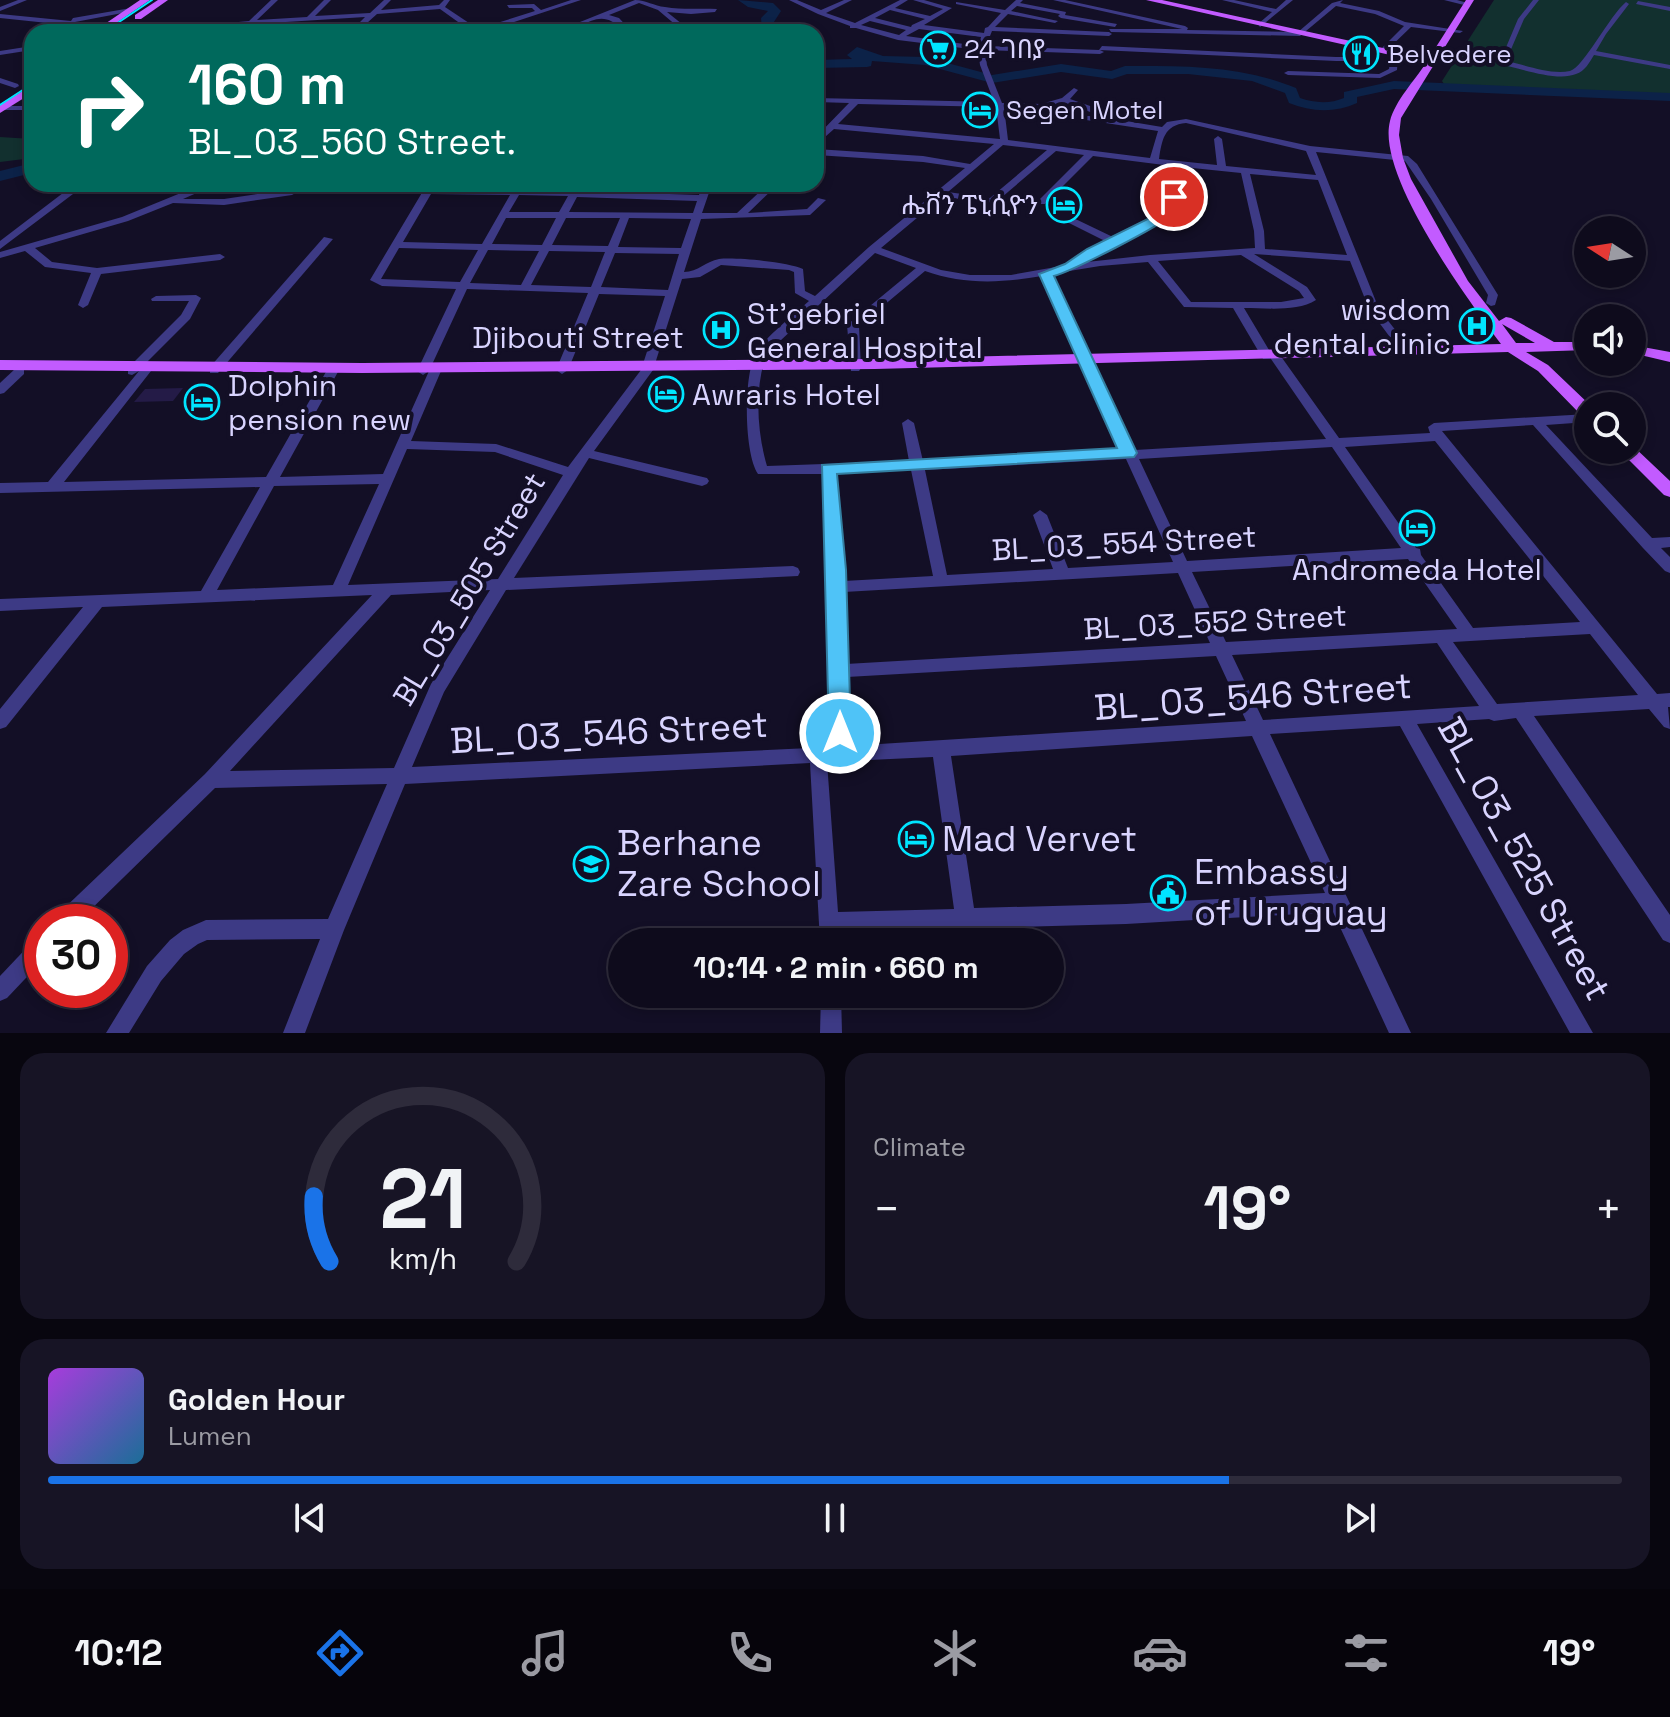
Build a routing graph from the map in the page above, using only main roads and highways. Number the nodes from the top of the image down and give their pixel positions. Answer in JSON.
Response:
{"nodes":[{"id":1,"x":146,"y":0,"type":"edge"},
{"id":2,"x":164,"y":0,"type":"edge"},
{"id":3,"x":1150,"y":0,"type":"edge"},
{"id":4,"x":1472,"y":1,"type":"edge"},
{"id":5,"x":110,"y":24,"type":"edge"},
{"id":6,"x":128,"y":24,"type":"edge"},
{"id":7,"x":1456,"y":31,"type":"junction"},
{"id":8,"x":1360,"y":49,"type":"junction"},
{"id":9,"x":1430,"y":63,"type":"junction"},
{"id":10,"x":24,"y":80,"type":"edge"},
{"id":11,"x":1423,"y":82,"type":"junction"},
{"id":12,"x":24,"y":94,"type":"edge"},
{"id":13,"x":0,"y":96,"type":"edge"},
{"id":14,"x":2,"y":109,"type":"edge"},
{"id":15,"x":1402,"y":159,"type":"junction"},
{"id":16,"x":1502,"y":325,"type":"junction"},
{"id":17,"x":1556,"y":348,"type":"junction"},
{"id":18,"x":1574,"y":348,"type":"edge"},
{"id":19,"x":1512,"y":349,"type":"junction"},
{"id":20,"x":1646,"y":354,"type":"edge"},
{"id":21,"x":1670,"y":359,"type":"edge"},
{"id":22,"x":0,"y":365,"type":"edge"},
{"id":23,"x":137,"y":369,"type":"junction"},
{"id":24,"x":215,"y":369,"type":"junction"},
{"id":25,"x":428,"y":369,"type":"junction"},
{"id":26,"x":0,"y":373,"type":"edge"},
{"id":27,"x":1574,"y":398,"type":"edge"},
{"id":28,"x":1642,"y":464,"type":"edge"},
{"id":29,"x":1670,"y":491,"type":"edge"}],
"edges":[{"from":1,"to":5,"type":"main road"},
{"from":2,"to":6,"type":"main road"},
{"from":3,"to":8,"type":"main road"},
{"from":4,"to":7,"type":"main road"},
{"from":7,"to":9,"type":"main road"},
{"from":7,"to":11,"type":"main road"},
{"from":8,"to":9,"type":"main road"},
{"from":8,"to":9,"type":"main road"},
{"from":9,"to":11,"type":"main road"},
{"from":10,"to":13,"type":"main road"},
{"from":11,"to":15,"type":"main road"},
{"from":12,"to":14,"type":"main road"},
{"from":15,"to":16,"type":"main road"},
{"from":15,"to":16,"type":"main road"},
{"from":16,"to":17,"type":"main road"},
{"from":16,"to":19,"type":"main road"},
{"from":16,"to":19,"type":"main road"},
{"from":17,"to":18,"type":"main road","name":"Djibouti Street"},
{"from":17,"to":19,"type":"main road","name":"Djibouti Street"},
{"from":19,"to":25,"type":"main road","name":"Djibouti Street"},
{"from":19,"to":27,"type":"main road"},
{"from":20,"to":21,"type":"main road"},
{"from":22,"to":23,"type":"main road","name":"Djibouti Street"},
{"from":23,"to":24,"type":"main road","name":"Djibouti Street"},
{"from":23,"to":26,"type":"main road","name":"Djibouti Street"},
{"from":24,"to":25,"type":"main road","name":"Djibouti Street"},
{"from":24,"to":25,"type":"main road","name":"Djibouti Street"},
{"from":28,"to":29,"type":"main road"}]}
